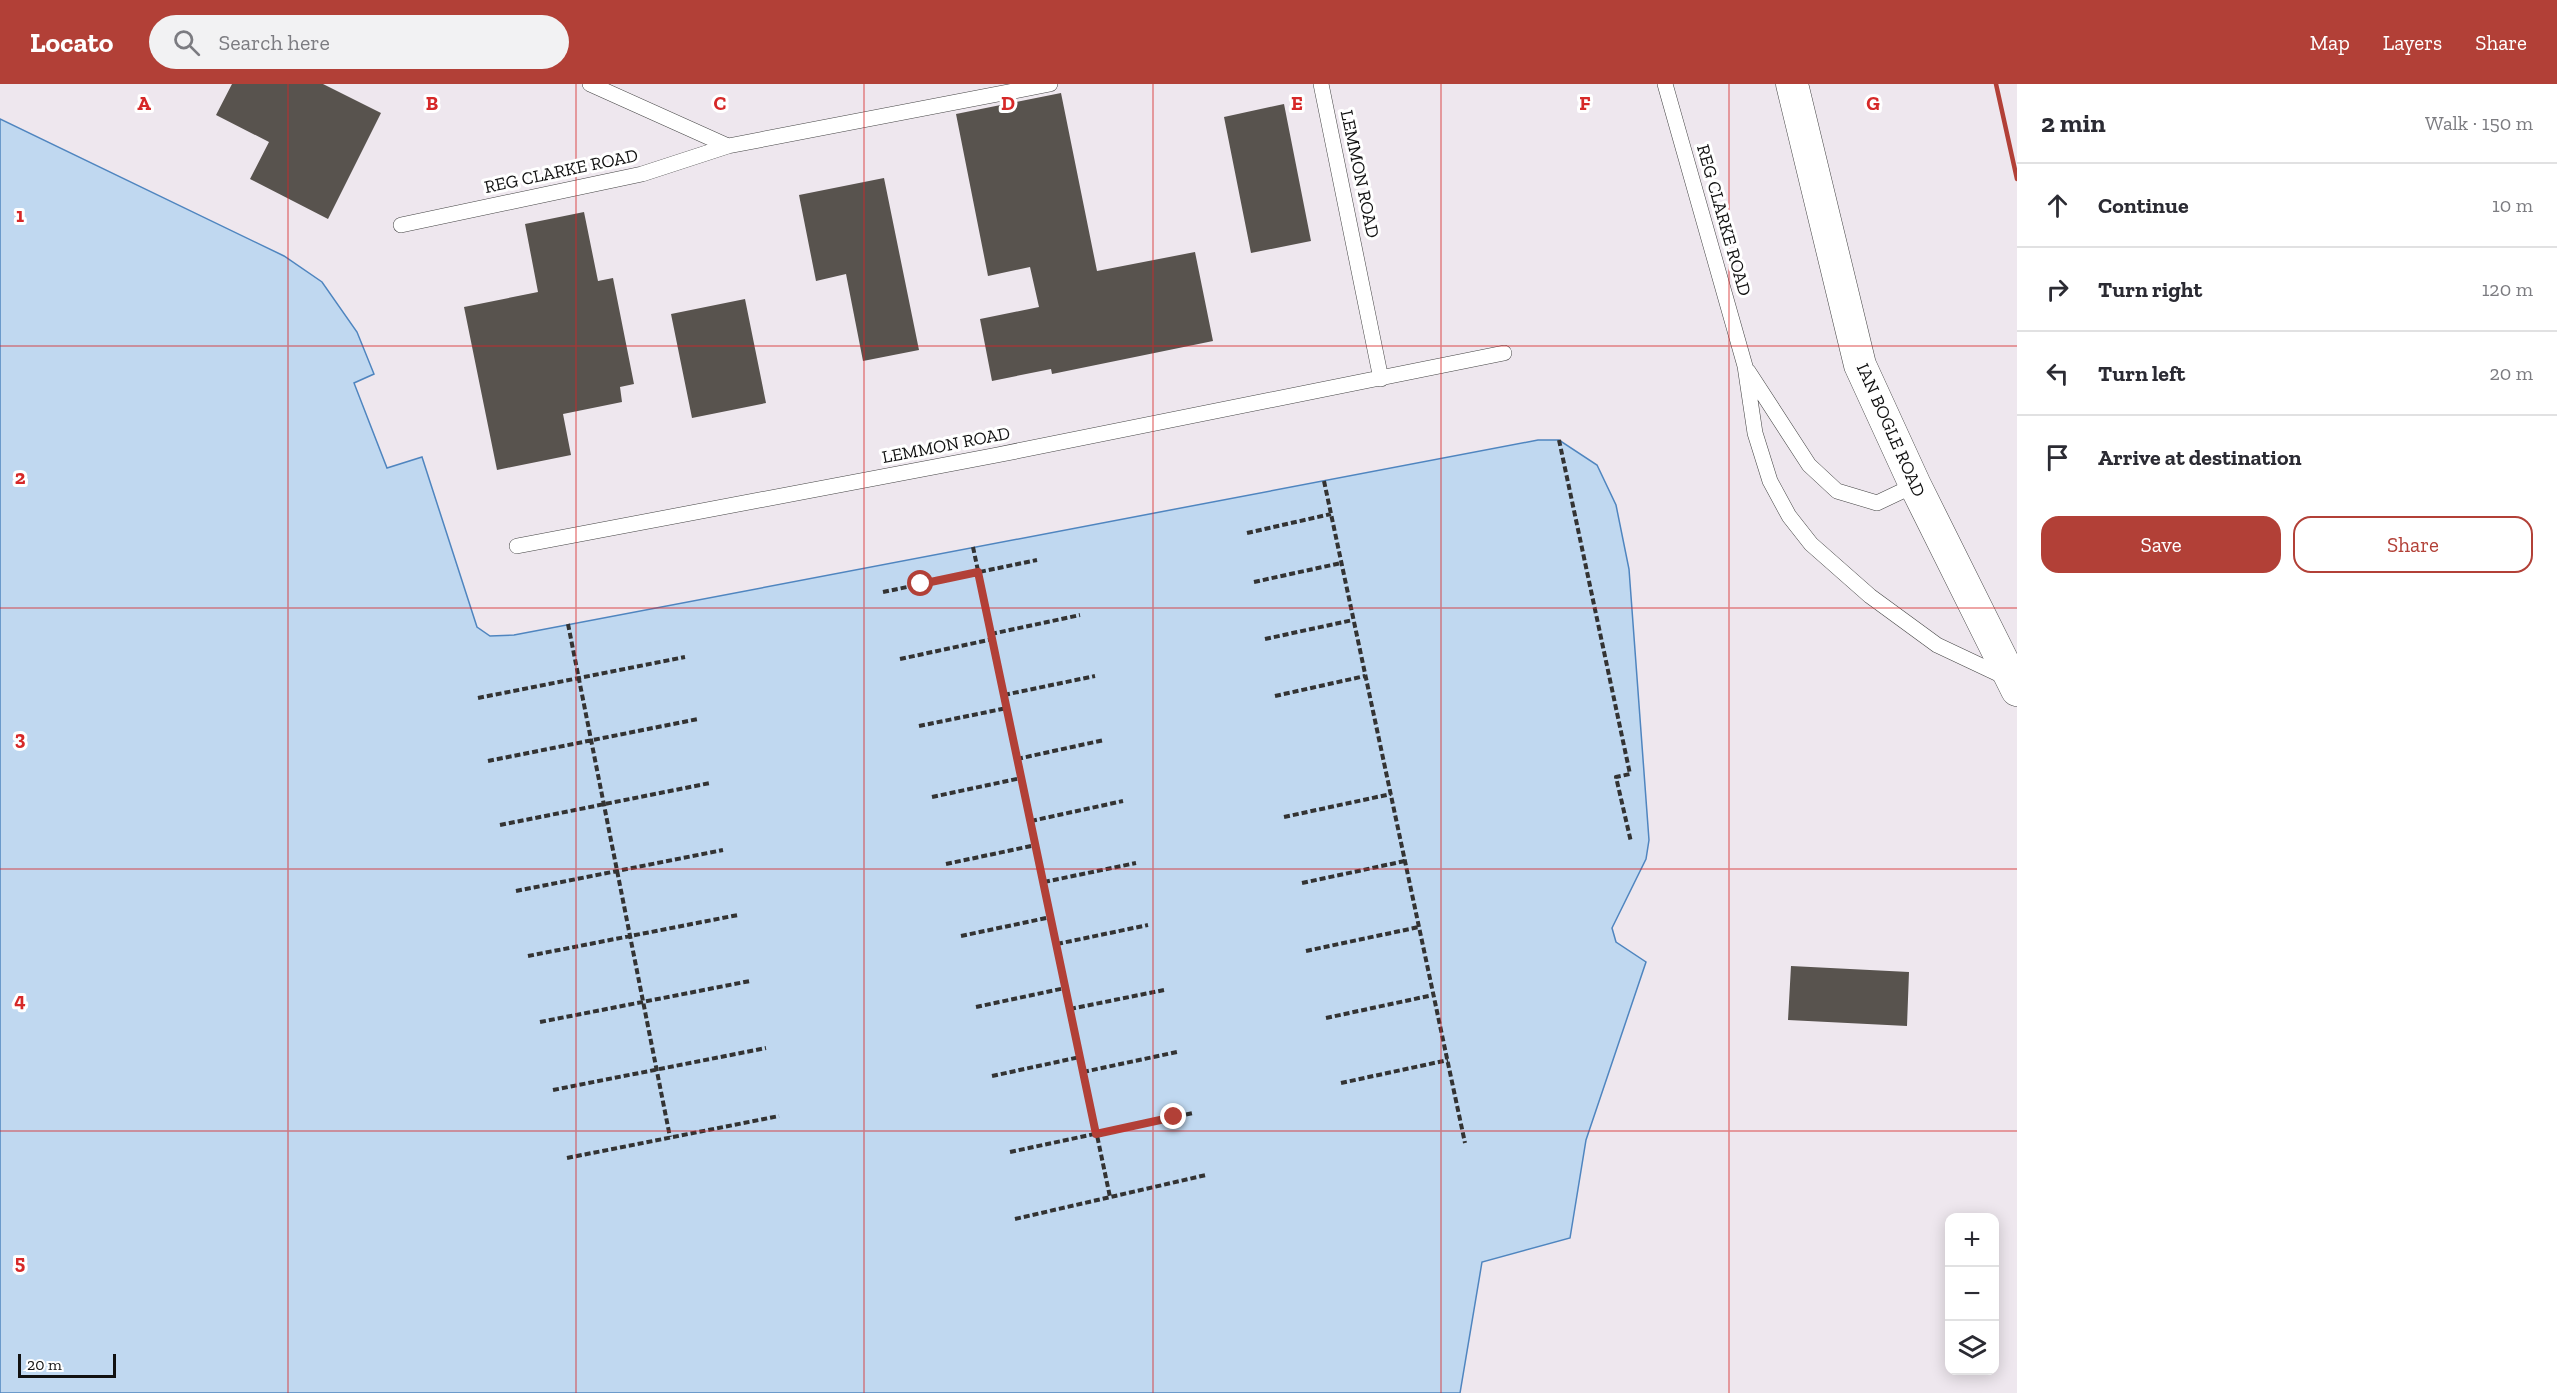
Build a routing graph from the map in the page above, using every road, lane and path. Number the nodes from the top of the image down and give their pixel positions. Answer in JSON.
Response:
{"nodes":[{"id":1,"x":590,"y":84,"type":"edge"},
{"id":2,"x":1050,"y":84,"type":"edge"},
{"id":3,"x":1321,"y":84,"type":"edge"},
{"id":4,"x":1665,"y":84,"type":"edge"},
{"id":5,"x":1792,"y":84,"type":"edge"},
{"id":6,"x":728,"y":146,"type":"junction"},
{"id":7,"x":401,"y":225,"type":"dead end"},
{"id":8,"x":1504,"y":352,"type":"dead end"},
{"id":9,"x":1745,"y":366,"type":"junction"},
{"id":10,"x":1381,"y":379,"type":"junction"},
{"id":11,"x":1559,"y":440,"type":"dead end"},
{"id":12,"x":1324,"y":480,"type":"dead end"},
{"id":13,"x":1915,"y":485,"type":"junction"},
{"id":14,"x":1331,"y":514,"type":"junction"},
{"id":15,"x":1247,"y":533,"type":"dead end"},
{"id":16,"x":517,"y":546,"type":"dead end"},
{"id":17,"x":973,"y":547,"type":"dead end"},
{"id":18,"x":1037,"y":560,"type":"dead end"},
{"id":19,"x":1341,"y":564,"type":"junction"},
{"id":20,"x":978,"y":572,"type":"junction"},
{"id":21,"x":1254,"y":582,"type":"dead end"},
{"id":22,"x":882,"y":592,"type":"dead end"},
{"id":23,"x":1080,"y":615,"type":"dead end"},
{"id":24,"x":1353,"y":620,"type":"junction"},
{"id":25,"x":568,"y":624,"type":"dead end"},
{"id":26,"x":992,"y":636,"type":"junction"},
{"id":27,"x":1265,"y":639,"type":"dead end"},
{"id":28,"x":686,"y":657,"type":"dead end"},
{"id":29,"x":900,"y":659,"type":"dead end"},
{"id":30,"x":1095,"y":676,"type":"dead end"},
{"id":31,"x":1365,"y":676,"type":"junction"},
{"id":32,"x":579,"y":678,"type":"junction"},
{"id":33,"x":2015,"y":685,"type":"edge"},
{"id":34,"x":1004,"y":695,"type":"junction"},
{"id":35,"x":1275,"y":696,"type":"dead end"},
{"id":36,"x":478,"y":698,"type":"dead end"},
{"id":37,"x":1006,"y":708,"type":"junction"},
{"id":38,"x":698,"y":719,"type":"dead end"},
{"id":39,"x":919,"y":726,"type":"dead end"},
{"id":40,"x":1104,"y":740,"type":"dead end"},
{"id":41,"x":591,"y":741,"type":"junction"},
{"id":42,"x":1017,"y":759,"type":"junction"},
{"id":43,"x":488,"y":761,"type":"dead end"},
{"id":44,"x":1022,"y":778,"type":"junction"},
{"id":45,"x":710,"y":783,"type":"dead end"},
{"id":46,"x":1391,"y":794,"type":"junction"},
{"id":47,"x":932,"y":797,"type":"dead end"},
{"id":48,"x":1123,"y":801,"type":"dead end"},
{"id":49,"x":604,"y":804,"type":"junction"},
{"id":50,"x":1284,"y":817,"type":"dead end"},
{"id":51,"x":1031,"y":821,"type":"junction"},
{"id":52,"x":500,"y":825,"type":"dead end"},
{"id":53,"x":1631,"y":842,"type":"dead end"},
{"id":54,"x":1036,"y":845,"type":"junction"},
{"id":55,"x":723,"y":850,"type":"dead end"},
{"id":56,"x":1405,"y":861,"type":"junction"},
{"id":57,"x":1136,"y":863,"type":"dead end"},
{"id":58,"x":946,"y":864,"type":"dead end"},
{"id":59,"x":617,"y":871,"type":"junction"},
{"id":60,"x":1044,"y":882,"type":"junction"},
{"id":61,"x":1302,"y":883,"type":"dead end"},
{"id":62,"x":516,"y":891,"type":"dead end"},
{"id":63,"x":738,"y":915,"type":"dead end"},
{"id":64,"x":1051,"y":917,"type":"junction"},
{"id":65,"x":1148,"y":925,"type":"dead end"},
{"id":66,"x":1419,"y":927,"type":"junction"},
{"id":67,"x":630,"y":936,"type":"junction"},
{"id":68,"x":961,"y":936,"type":"dead end"},
{"id":69,"x":1057,"y":944,"type":"junction"},
{"id":70,"x":1306,"y":951,"type":"dead end"},
{"id":71,"x":528,"y":956,"type":"dead end"},
{"id":72,"x":750,"y":981,"type":"dead end"},
{"id":73,"x":1065,"y":988,"type":"junction"},
{"id":74,"x":1164,"y":990,"type":"dead end"},
{"id":75,"x":1434,"y":995,"type":"junction"},
{"id":76,"x":643,"y":1002,"type":"junction"},
{"id":77,"x":976,"y":1006,"type":"dead end"},
{"id":78,"x":1070,"y":1009,"type":"junction"},
{"id":79,"x":1326,"y":1018,"type":"dead end"},
{"id":80,"x":540,"y":1022,"type":"dead end"},
{"id":81,"x":766,"y":1048,"type":"dead end"},
{"id":82,"x":1177,"y":1053,"type":"dead end"},
{"id":83,"x":1080,"y":1057,"type":"junction"},
{"id":84,"x":1448,"y":1060,"type":"junction"},
{"id":85,"x":657,"y":1070,"type":"junction"},
{"id":86,"x":1083,"y":1072,"type":"junction"},
{"id":87,"x":992,"y":1076,"type":"dead end"},
{"id":88,"x":1341,"y":1083,"type":"dead end"},
{"id":89,"x":553,"y":1090,"type":"dead end"},
{"id":90,"x":1193,"y":1113,"type":"dead end"},
{"id":91,"x":779,"y":1116,"type":"dead end"},
{"id":92,"x":1096,"y":1134,"type":"junction"},
{"id":93,"x":670,"y":1137,"type":"junction"},
{"id":94,"x":1465,"y":1143,"type":"dead end"},
{"id":95,"x":1010,"y":1152,"type":"dead end"},
{"id":96,"x":567,"y":1158,"type":"dead end"},
{"id":97,"x":1206,"y":1175,"type":"dead end"},
{"id":98,"x":1110,"y":1197,"type":"dead end"},
{"id":99,"x":1015,"y":1219,"type":"dead end"}],
"edges":[{"from":1,"to":6,"type":"lane"},
{"from":2,"to":6,"type":"lane","name":"REG CLARKE ROAD"},
{"from":3,"to":10,"type":"lane","name":"LEMMON ROAD"},
{"from":4,"to":9,"type":"lane","name":"REG CLARKE ROAD"},
{"from":5,"to":13,"type":"street","name":"IAN BOGLE ROAD"},
{"from":6,"to":7,"type":"lane","name":"REG CLARKE ROAD"},
{"from":8,"to":10,"type":"lane","name":"LEMMON ROAD"},
{"from":9,"to":13,"type":"lane"},
{"from":9,"to":33,"type":"lane"},
{"from":10,"to":16,"type":"lane","name":"LEMMON ROAD"},
{"from":11,"to":53,"type":"path"},
{"from":12,"to":14,"type":"path"},
{"from":13,"to":33,"type":"street","name":"IAN BOGLE ROAD"},
{"from":14,"to":15,"type":"path"},
{"from":14,"to":19,"type":"path"},
{"from":17,"to":20,"type":"path"},
{"from":18,"to":20,"type":"path"},
{"from":19,"to":21,"type":"path"},
{"from":19,"to":24,"type":"path"},
{"from":20,"to":22,"type":"path"},
{"from":20,"to":26,"type":"path"},
{"from":23,"to":26,"type":"path"},
{"from":24,"to":27,"type":"path"},
{"from":24,"to":31,"type":"path"},
{"from":25,"to":32,"type":"path"},
{"from":26,"to":29,"type":"path"},
{"from":26,"to":34,"type":"path"},
{"from":28,"to":32,"type":"path"},
{"from":30,"to":34,"type":"path"},
{"from":31,"to":35,"type":"path"},
{"from":31,"to":46,"type":"path"},
{"from":32,"to":36,"type":"path"},
{"from":32,"to":41,"type":"path"},
{"from":34,"to":37,"type":"path"},
{"from":37,"to":39,"type":"path"},
{"from":37,"to":42,"type":"path"},
{"from":38,"to":41,"type":"path"},
{"from":40,"to":42,"type":"path"},
{"from":41,"to":43,"type":"path"},
{"from":41,"to":49,"type":"path"},
{"from":42,"to":44,"type":"path"},
{"from":44,"to":47,"type":"path"},
{"from":44,"to":51,"type":"path"},
{"from":45,"to":49,"type":"path"},
{"from":46,"to":50,"type":"path"},
{"from":46,"to":56,"type":"path"},
{"from":48,"to":51,"type":"path"},
{"from":49,"to":52,"type":"path"},
{"from":49,"to":59,"type":"path"},
{"from":51,"to":54,"type":"path"},
{"from":54,"to":58,"type":"path"},
{"from":54,"to":60,"type":"path"},
{"from":55,"to":59,"type":"path"},
{"from":56,"to":61,"type":"path"},
{"from":56,"to":66,"type":"path"},
{"from":57,"to":60,"type":"path"},
{"from":59,"to":62,"type":"path"},
{"from":59,"to":67,"type":"path"},
{"from":60,"to":64,"type":"path"},
{"from":63,"to":67,"type":"path"},
{"from":64,"to":68,"type":"path"},
{"from":64,"to":69,"type":"path"},
{"from":65,"to":69,"type":"path"},
{"from":66,"to":70,"type":"path"},
{"from":66,"to":75,"type":"path"},
{"from":67,"to":71,"type":"path"},
{"from":67,"to":76,"type":"path"},
{"from":69,"to":73,"type":"path"},
{"from":72,"to":76,"type":"path"},
{"from":73,"to":77,"type":"path"},
{"from":73,"to":78,"type":"path"},
{"from":74,"to":78,"type":"path"},
{"from":75,"to":79,"type":"path"},
{"from":75,"to":84,"type":"path"},
{"from":76,"to":80,"type":"path"},
{"from":76,"to":85,"type":"path"},
{"from":78,"to":83,"type":"path"},
{"from":81,"to":85,"type":"path"},
{"from":82,"to":86,"type":"path"},
{"from":83,"to":86,"type":"path"},
{"from":83,"to":87,"type":"path"},
{"from":84,"to":88,"type":"path"},
{"from":84,"to":94,"type":"path"},
{"from":85,"to":89,"type":"path"},
{"from":85,"to":93,"type":"path"},
{"from":86,"to":92,"type":"path"},
{"from":90,"to":92,"type":"path"},
{"from":91,"to":93,"type":"path"},
{"from":92,"to":95,"type":"path"},
{"from":92,"to":98,"type":"path"},
{"from":93,"to":96,"type":"path"},
{"from":97,"to":99,"type":"path"}]}
